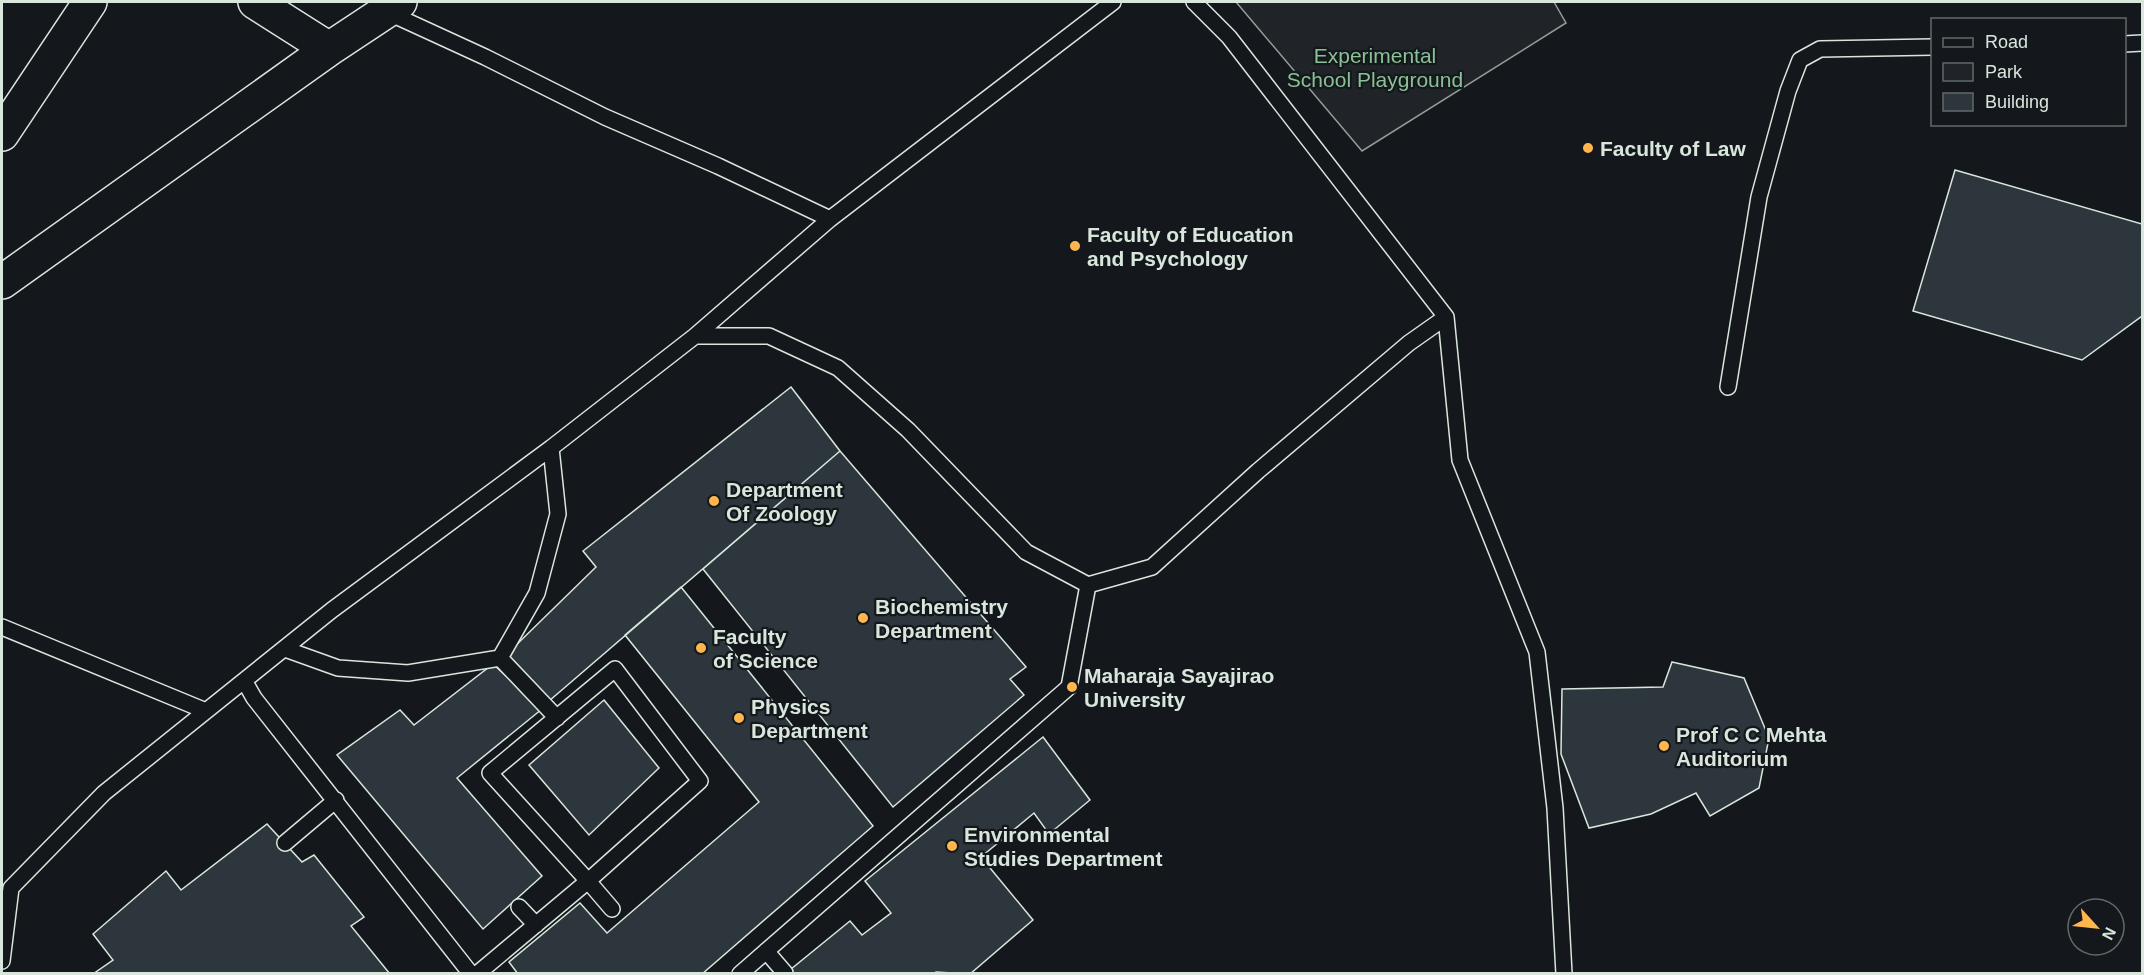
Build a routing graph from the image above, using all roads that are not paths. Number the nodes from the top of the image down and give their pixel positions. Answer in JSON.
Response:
{"nodes":[{"id":1,"x":90,"y":2,"type":"edge"},
{"id":2,"x":255,"y":2,"type":"edge"},
{"id":3,"x":1113,"y":2,"type":"edge"},
{"id":4,"x":1194,"y":2,"type":"edge"},
{"id":5,"x":393,"y":7,"type":"edge"},
{"id":6,"x":2142,"y":43,"type":"edge"},
{"id":7,"x":2126,"y":44,"type":"edge"},
{"id":8,"x":1931,"y":47,"type":"edge"},
{"id":9,"x":329,"y":49,"type":"junction"},
{"id":10,"x":2,"y":134,"type":"edge"},
{"id":11,"x":830,"y":219,"type":"junction"},
{"id":12,"x":2,"y":282,"type":"edge"},
{"id":13,"x":1446,"y":317,"type":"junction"},
{"id":14,"x":695,"y":336,"type":"junction"},
{"id":15,"x":1728,"y":387,"type":"dead end"},
{"id":16,"x":551,"y":448,"type":"junction"},
{"id":17,"x":1088,"y":585,"type":"junction"},
{"id":18,"x":2,"y":627,"type":"edge"},
{"id":19,"x":285,"y":649,"type":"junction"},
{"id":20,"x":500,"y":658,"type":"junction"},
{"id":21,"x":244,"y":682,"type":"junction"},
{"id":22,"x":206,"y":711,"type":"junction"},
{"id":23,"x":557,"y":718,"type":"junction"},
{"id":24,"x":336,"y":800,"type":"junction"},
{"id":25,"x":285,"y":843,"type":"dead end"},
{"id":26,"x":588,"y":881,"type":"junction"},
{"id":27,"x":6,"y":885,"type":"edge"},
{"id":28,"x":519,"y":907,"type":"dead end"},
{"id":29,"x":612,"y":909,"type":"dead end"},
{"id":30,"x":536,"y":925,"type":"junction"},
{"id":31,"x":766,"y":951,"type":"junction"},
{"id":32,"x":2,"y":961,"type":"edge"},
{"id":33,"x":471,"y":974,"type":"edge"},
{"id":34,"x":477,"y":974,"type":"edge"},
{"id":35,"x":740,"y":974,"type":"edge"},
{"id":36,"x":785,"y":974,"type":"edge"},
{"id":37,"x":1564,"y":974,"type":"edge"}],
"edges":[{"from":1,"to":10,"type":"main road"},
{"from":2,"to":9,"type":"main road"},
{"from":3,"to":11,"type":"lane"},
{"from":4,"to":13,"type":"lane"},
{"from":5,"to":9,"type":"main road"},
{"from":5,"to":11,"type":"lane"},
{"from":6,"to":7,"type":"lane"},
{"from":8,"to":15,"type":"lane"},
{"from":9,"to":12,"type":"main road"},
{"from":11,"to":14,"type":"lane"},
{"from":13,"to":17,"type":"lane"},
{"from":13,"to":37,"type":"lane"},
{"from":14,"to":16,"type":"lane"},
{"from":14,"to":17,"type":"lane"},
{"from":16,"to":19,"type":"lane"},
{"from":16,"to":20,"type":"lane"},
{"from":17,"to":31,"type":"lane"},
{"from":18,"to":22,"type":"lane"},
{"from":19,"to":20,"type":"lane"},
{"from":19,"to":21,"type":"lane"},
{"from":20,"to":23,"type":"lane"},
{"from":21,"to":22,"type":"lane"},
{"from":21,"to":24,"type":"lane"},
{"from":22,"to":27,"type":"lane"},
{"from":23,"to":26,"type":"lane"},
{"from":23,"to":26,"type":"lane"},
{"from":24,"to":25,"type":"lane"},
{"from":24,"to":33,"type":"lane"},
{"from":26,"to":29,"type":"lane"},
{"from":26,"to":30,"type":"lane"},
{"from":27,"to":32,"type":"lane"},
{"from":28,"to":30,"type":"lane"},
{"from":30,"to":34,"type":"lane"},
{"from":31,"to":35,"type":"lane"},
{"from":31,"to":36,"type":"lane"}]}
